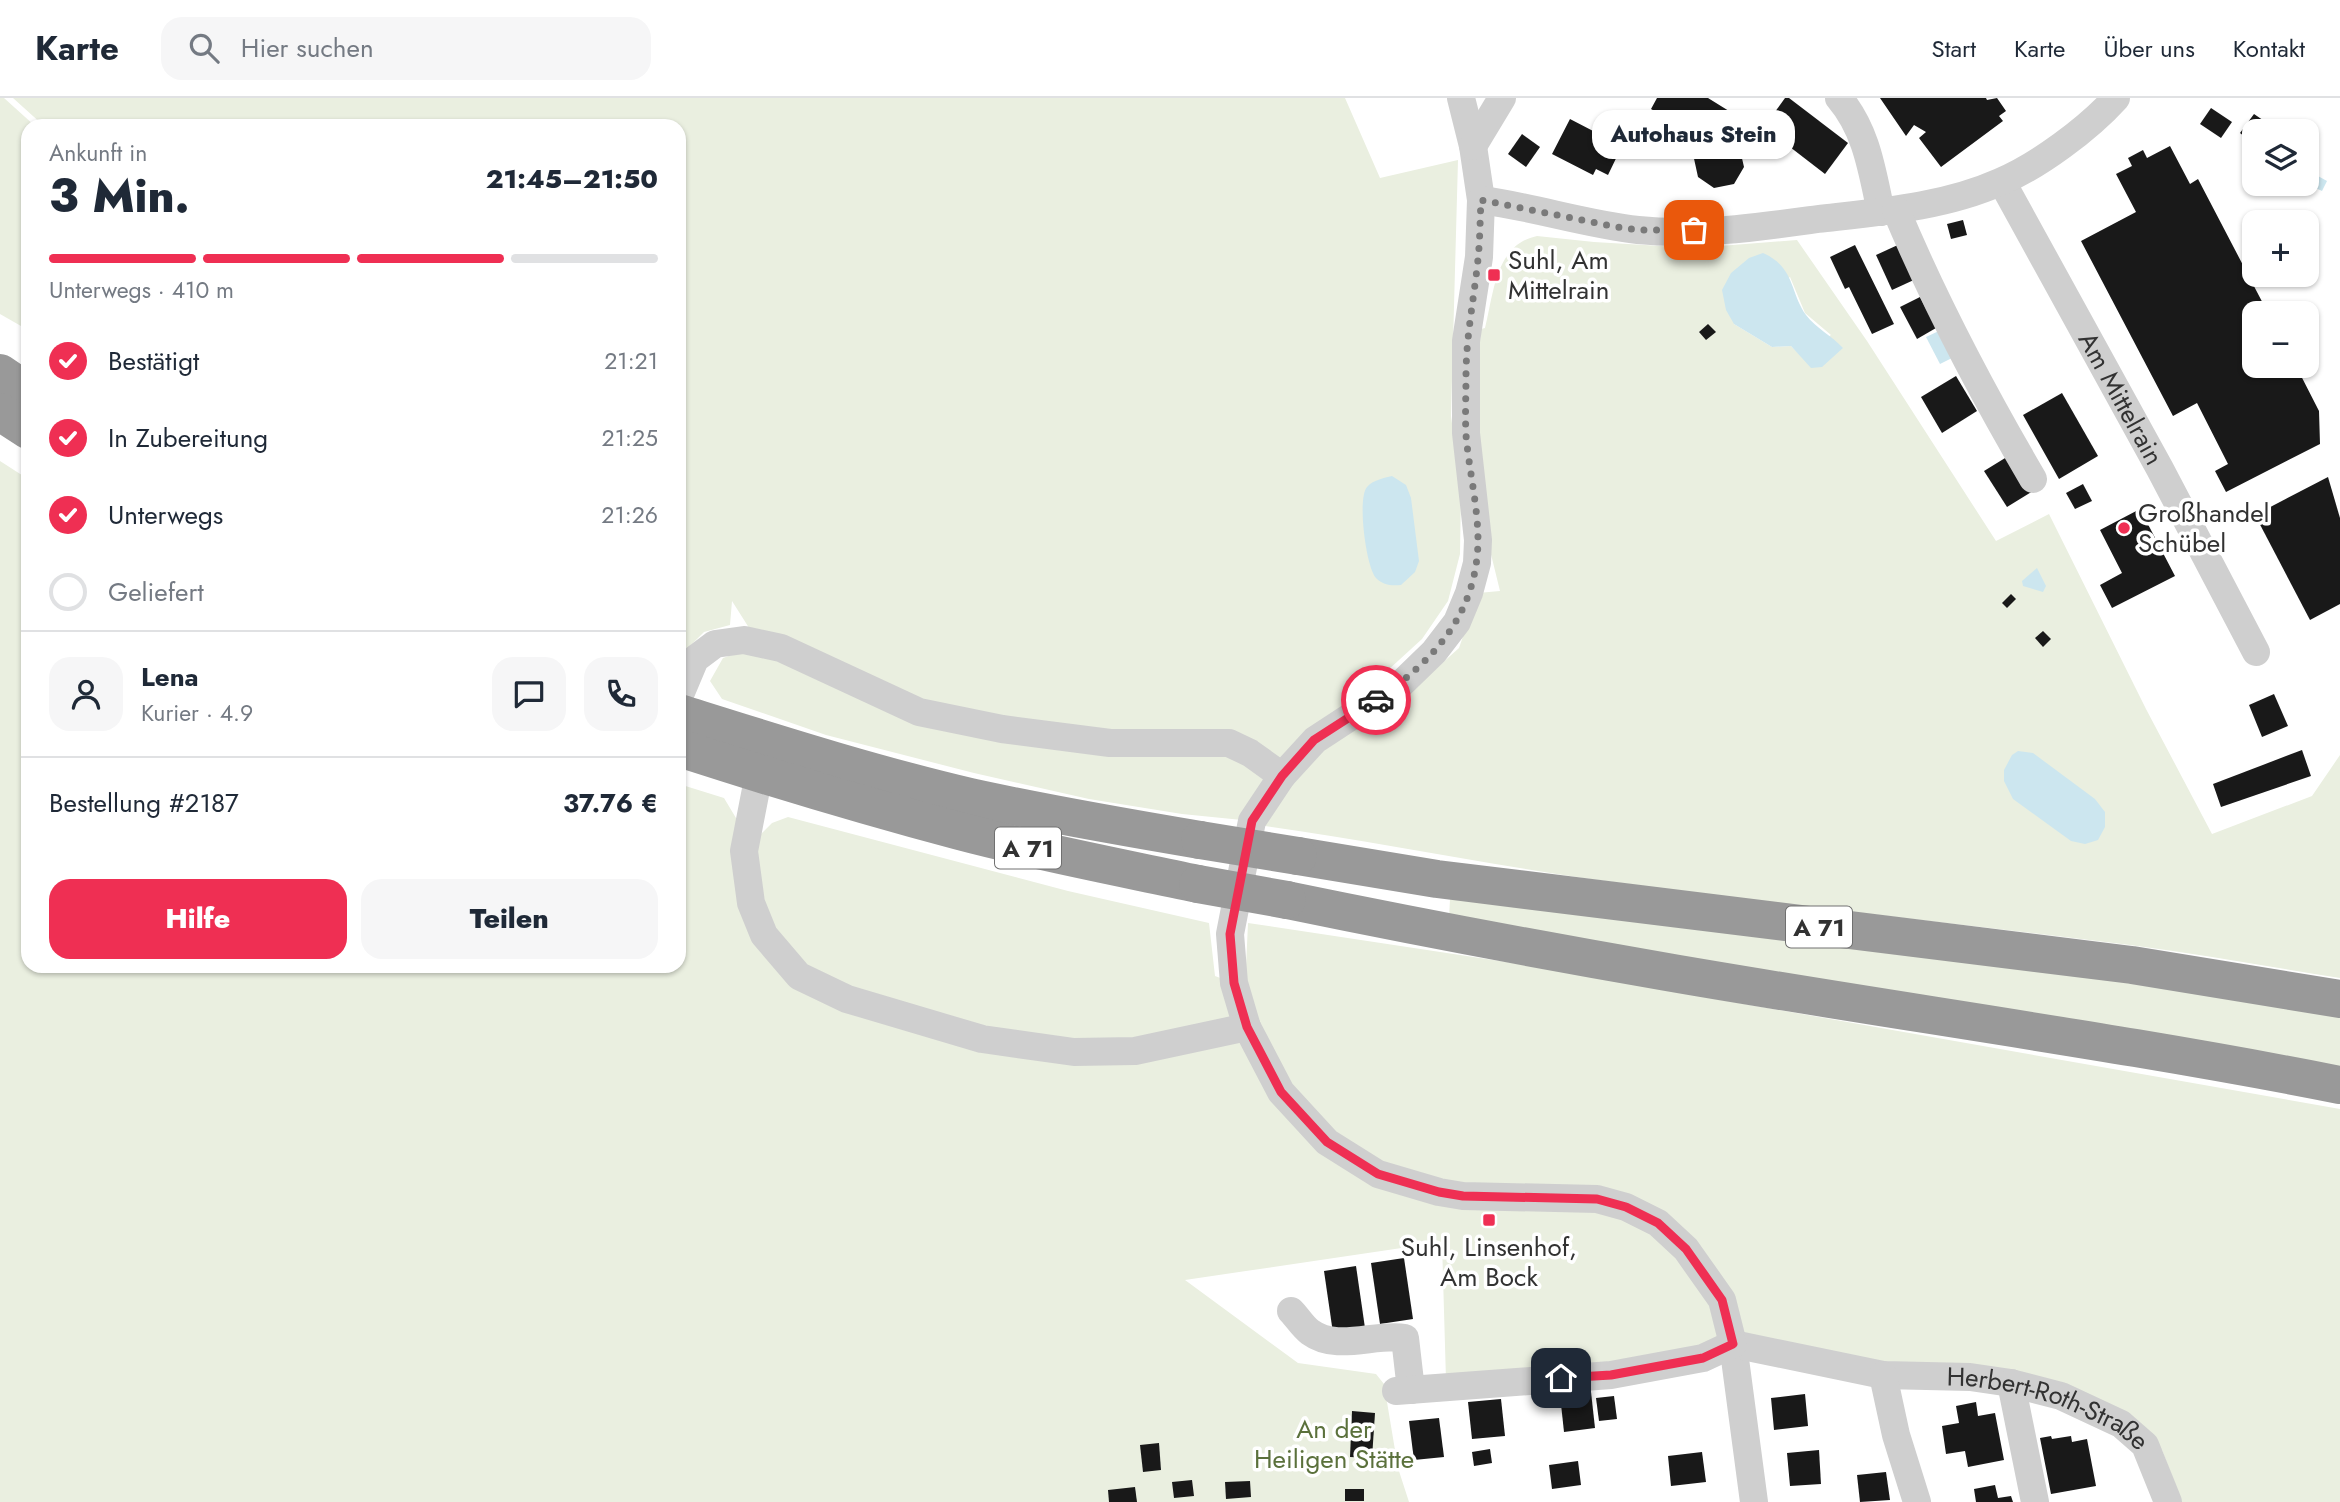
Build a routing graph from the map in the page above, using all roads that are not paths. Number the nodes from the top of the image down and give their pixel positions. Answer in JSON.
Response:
{"nodes":[{"id":1,"x":1461,"y":98,"type":"edge"},
{"id":2,"x":1502,"y":98,"type":"edge"},
{"id":3,"x":1839,"y":98,"type":"edge"},
{"id":4,"x":2116,"y":98,"type":"edge"},
{"id":5,"x":1473,"y":146,"type":"junction"},
{"id":6,"x":2002,"y":182,"type":"junction"},
{"id":7,"x":1481,"y":200,"type":"junction"},
{"id":8,"x":1888,"y":211,"type":"junction"},
{"id":9,"x":0,"y":373,"type":"edge"},
{"id":10,"x":21,"y":387,"type":"edge"},
{"id":11,"x":0,"y":412,"type":"edge"},
{"id":12,"x":21,"y":426,"type":"edge"},
{"id":13,"x":2033,"y":479,"type":"dead end"},
{"id":14,"x":2256,"y":652,"type":"dead end"},
{"id":15,"x":686,"y":680,"type":"edge"},
{"id":16,"x":686,"y":715,"type":"edge"},
{"id":17,"x":686,"y":750,"type":"edge"},
{"id":18,"x":759,"y":774,"type":"junction"},
{"id":19,"x":1282,"y":776,"type":"junction"},
{"id":20,"x":2340,"y":999,"type":"edge"},
{"id":21,"x":1247,"y":1027,"type":"junction"},
{"id":22,"x":2340,"y":1086,"type":"edge"},
{"id":23,"x":1291,"y":1311,"type":"dead end"},
{"id":24,"x":1733,"y":1344,"type":"junction"},
{"id":25,"x":1884,"y":1375,"type":"junction"},
{"id":26,"x":2011,"y":1382,"type":"junction"},
{"id":27,"x":1754,"y":1502,"type":"edge"},
{"id":28,"x":1917,"y":1502,"type":"edge"},
{"id":29,"x":2035,"y":1502,"type":"edge"},
{"id":30,"x":2168,"y":1502,"type":"edge"}],
"edges":[{"from":1,"to":5,"type":"street"},
{"from":2,"to":5,"type":"street"},
{"from":3,"to":8,"type":"street"},
{"from":4,"to":6,"type":"street"},
{"from":5,"to":7,"type":"street"},
{"from":6,"to":8,"type":"street"},
{"from":6,"to":14,"type":"street","name":"Am Mittelrain"},
{"from":7,"to":8,"type":"street"},
{"from":7,"to":19,"type":"street"},
{"from":8,"to":13,"type":"street"},
{"from":9,"to":10,"type":"highway"},
{"from":11,"to":12,"type":"highway"},
{"from":15,"to":19,"type":"street"},
{"from":16,"to":20,"type":"highway","number":"A 71","bridge":true},
{"from":17,"to":18,"type":"highway","number":"A 71"},
{"from":18,"to":21,"type":"street"},
{"from":18,"to":22,"type":"highway","number":"A 71","bridge":true},
{"from":19,"to":21,"type":"street"},
{"from":21,"to":24,"type":"street"},
{"from":23,"to":24,"type":"street"},
{"from":24,"to":25,"type":"street","name":"Herbert-Roth-Straße"},
{"from":24,"to":27,"type":"street"},
{"from":25,"to":26,"type":"street","name":"Herbert-Roth-Straße"},
{"from":25,"to":28,"type":"street"},
{"from":26,"to":29,"type":"street"},
{"from":26,"to":30,"type":"street","name":"Herbert-Roth-Straße"}]}
